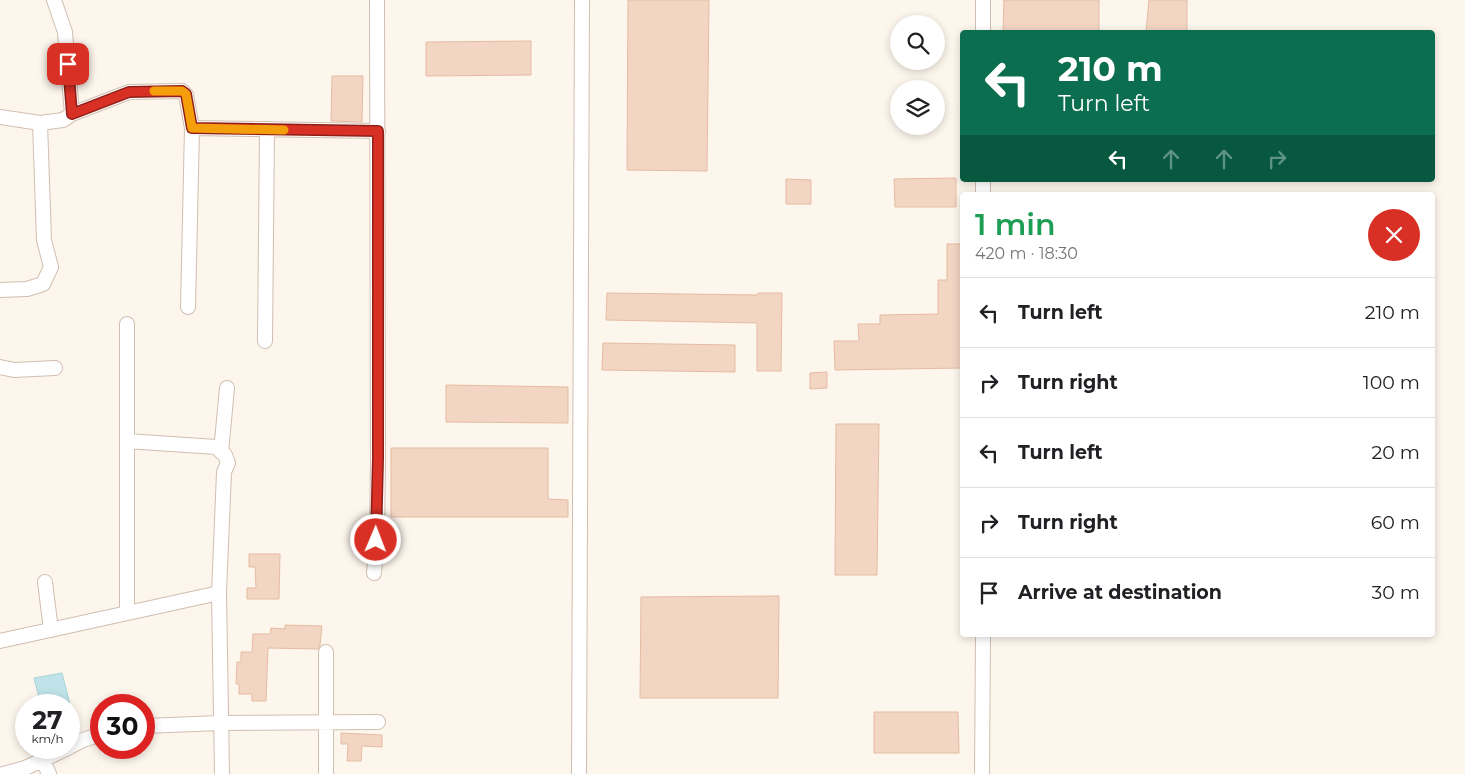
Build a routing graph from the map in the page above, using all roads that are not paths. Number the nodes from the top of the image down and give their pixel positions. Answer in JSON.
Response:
{"nodes":[{"id":1,"x":54,"y":0,"type":"edge"},
{"id":2,"x":377,"y":0,"type":"edge"},
{"id":3,"x":582,"y":0,"type":"edge"},
{"id":4,"x":983,"y":0,"type":"edge"},
{"id":5,"x":983,"y":30,"type":"edge"},
{"id":6,"x":72,"y":114,"type":"junction"},
{"id":7,"x":0,"y":117,"type":"edge"},
{"id":8,"x":40,"y":123,"type":"junction"},
{"id":9,"x":192,"y":128,"type":"junction"},
{"id":10,"x":267,"y":129,"type":"junction"},
{"id":11,"x":378,"y":131,"type":"junction"},
{"id":12,"x":0,"y":290,"type":"edge"},
{"id":13,"x":188,"y":307,"type":"dead end"},
{"id":14,"x":127,"y":324,"type":"dead end"},
{"id":15,"x":265,"y":341,"type":"dead end"},
{"id":16,"x":0,"y":367,"type":"edge"},
{"id":17,"x":55,"y":368,"type":"dead end"},
{"id":18,"x":227,"y":388,"type":"dead end"},
{"id":19,"x":127,"y":441,"type":"junction"},
{"id":20,"x":221,"y":452,"type":"junction"},
{"id":21,"x":374,"y":573,"type":"dead end"},
{"id":22,"x":44,"y":582,"type":"dead end"},
{"id":23,"x":219,"y":593,"type":"junction"},
{"id":24,"x":127,"y":612,"type":"junction"},
{"id":25,"x":50,"y":630,"type":"junction"},
{"id":26,"x":983,"y":637,"type":"edge"},
{"id":27,"x":0,"y":642,"type":"edge"},
{"id":28,"x":326,"y":652,"type":"dead end"},
{"id":29,"x":378,"y":722,"type":"dead end"},
{"id":30,"x":220,"y":723,"type":"junction"},
{"id":31,"x":325,"y":723,"type":"junction"},
{"id":32,"x":155,"y":726,"type":"edge"},
{"id":33,"x":42,"y":760,"type":"joint"},
{"id":34,"x":3,"y":774,"type":"edge"},
{"id":35,"x":49,"y":774,"type":"edge"},
{"id":36,"x":222,"y":774,"type":"edge"},
{"id":37,"x":326,"y":774,"type":"edge"},
{"id":38,"x":579,"y":774,"type":"edge"},
{"id":39,"x":982,"y":774,"type":"edge"}],
"edges":[{"from":1,"to":6,"type":"street"},
{"from":2,"to":11,"type":"street"},
{"from":3,"to":38,"type":"street"},
{"from":4,"to":5,"type":"street"},
{"from":6,"to":8,"type":"street"},
{"from":6,"to":9,"type":"street"},
{"from":7,"to":8,"type":"street"},
{"from":8,"to":12,"type":"street"},
{"from":9,"to":10,"type":"street"},
{"from":9,"to":13,"type":"street"},
{"from":10,"to":11,"type":"street"},
{"from":10,"to":15,"type":"street"},
{"from":11,"to":21,"type":"street"},
{"from":14,"to":19,"type":"street"},
{"from":16,"to":17,"type":"street"},
{"from":18,"to":20,"type":"street"},
{"from":19,"to":20,"type":"street"},
{"from":19,"to":24,"type":"street"},
{"from":20,"to":23,"type":"street"},
{"from":22,"to":25,"type":"street"},
{"from":23,"to":24,"type":"street"},
{"from":23,"to":30,"type":"street"},
{"from":24,"to":25,"type":"street"},
{"from":25,"to":27,"type":"street"},
{"from":26,"to":39,"type":"street"},
{"from":28,"to":31,"type":"street"},
{"from":29,"to":31,"type":"street"},
{"from":30,"to":31,"type":"street"},
{"from":30,"to":32,"type":"street"},
{"from":30,"to":36,"type":"street"},
{"from":31,"to":37,"type":"street"},
{"from":33,"to":34,"type":"street"},
{"from":33,"to":35,"type":"street"}]}
